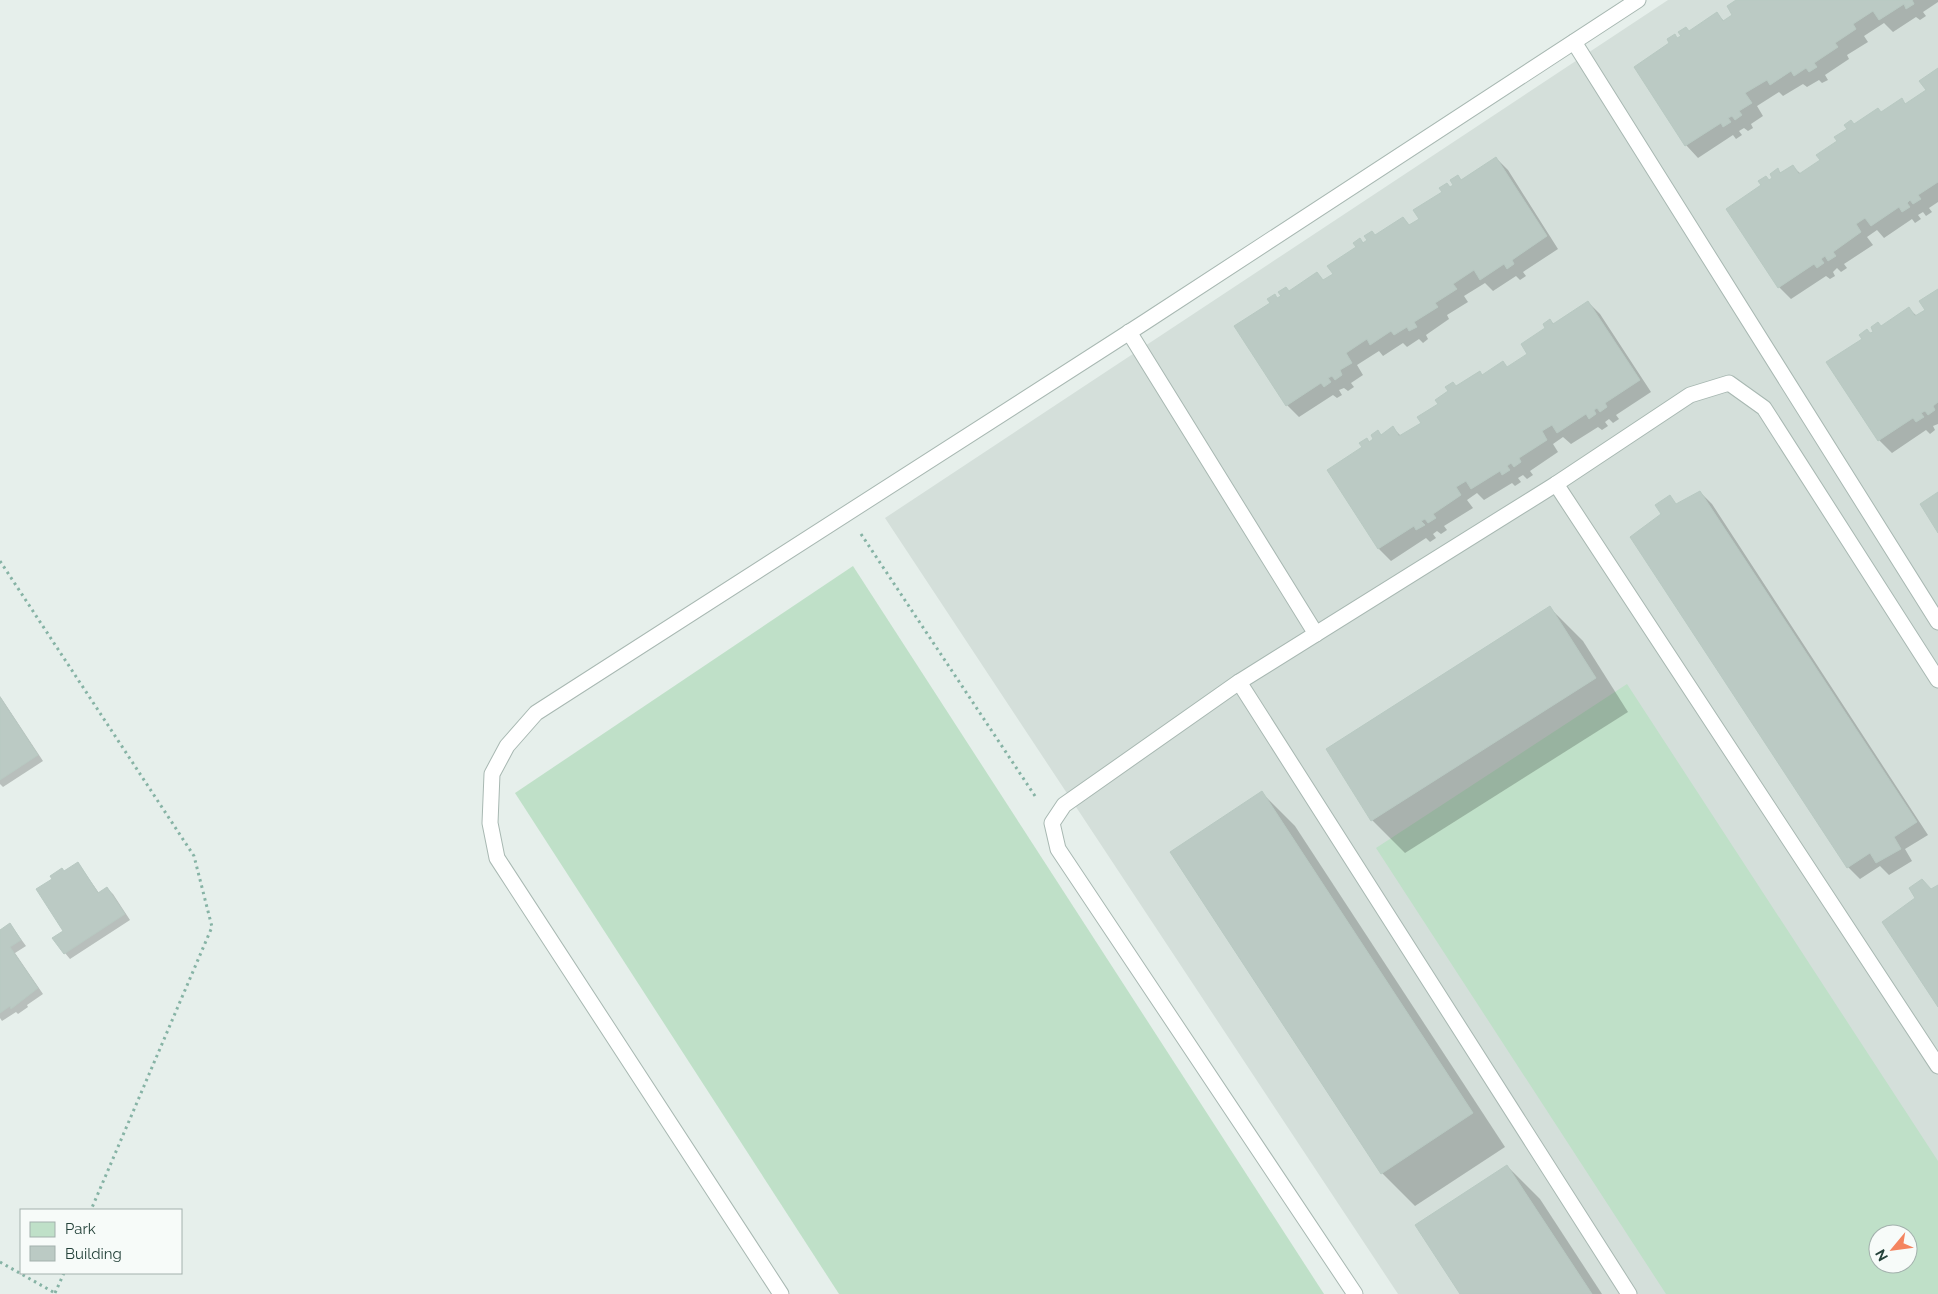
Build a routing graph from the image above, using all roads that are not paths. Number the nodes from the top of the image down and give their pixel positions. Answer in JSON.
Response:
{"nodes":[{"id":1,"x":1638,"y":0,"type":"edge"},
{"id":2,"x":1574,"y":42,"type":"junction"},
{"id":3,"x":1129,"y":332,"type":"junction"},
{"id":4,"x":1556,"y":484,"type":"junction"},
{"id":5,"x":1938,"y":622,"type":"edge"},
{"id":6,"x":1316,"y":634,"type":"junction"},
{"id":7,"x":1938,"y":680,"type":"edge"},
{"id":8,"x":1239,"y":682,"type":"junction"},
{"id":9,"x":1938,"y":1066,"type":"edge"},
{"id":10,"x":781,"y":1294,"type":"edge"},
{"id":11,"x":1355,"y":1294,"type":"edge"},
{"id":12,"x":1629,"y":1294,"type":"edge"}],
"edges":[{"from":1,"to":2,"type":"lane"},
{"from":2,"to":3,"type":"lane"},
{"from":2,"to":5,"type":"lane"},
{"from":3,"to":6,"type":"lane"},
{"from":3,"to":10,"type":"lane"},
{"from":4,"to":6,"type":"lane"},
{"from":4,"to":7,"type":"lane"},
{"from":4,"to":9,"type":"lane"},
{"from":6,"to":8,"type":"lane"},
{"from":8,"to":11,"type":"lane"},
{"from":8,"to":12,"type":"lane"}]}
